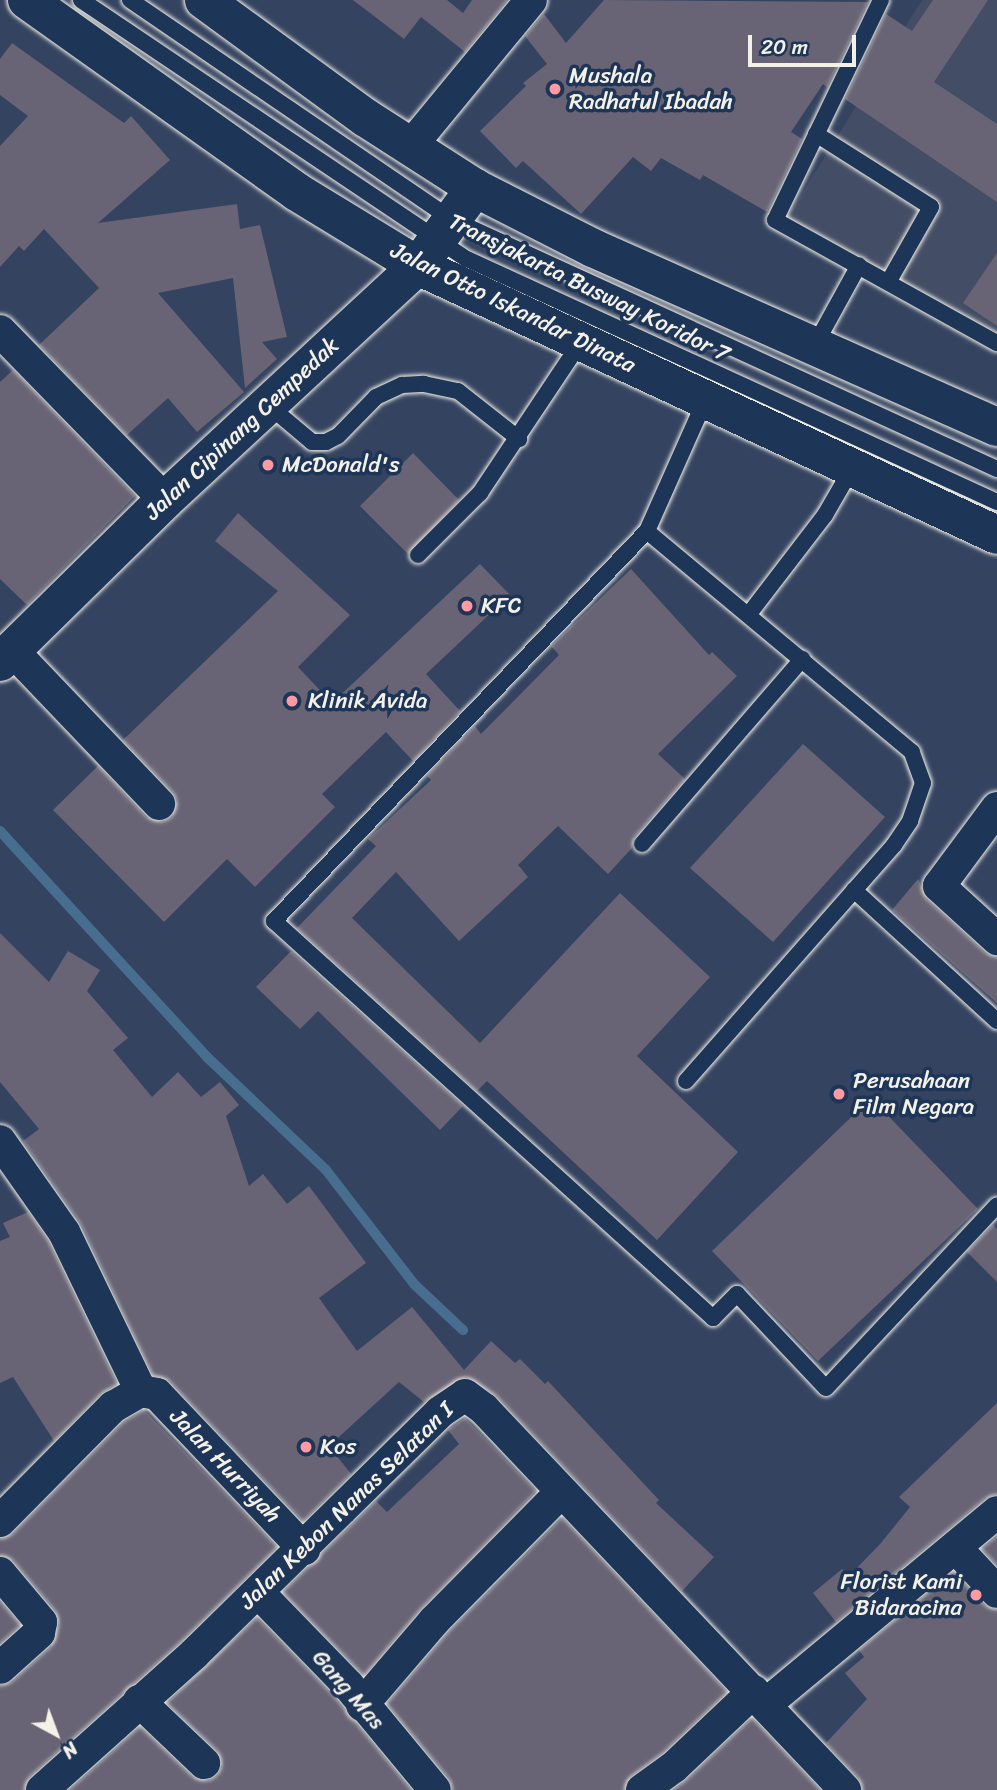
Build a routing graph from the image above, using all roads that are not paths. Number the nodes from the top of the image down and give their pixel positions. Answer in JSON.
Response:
{"nodes":[{"id":1,"x":27,"y":0,"type":"edge"},
{"id":2,"x":81,"y":0,"type":"edge"},
{"id":3,"x":130,"y":0,"type":"edge"},
{"id":4,"x":204,"y":0,"type":"edge"},
{"id":5,"x":531,"y":0,"type":"edge"},
{"id":6,"x":881,"y":0,"type":"edge"},
{"id":7,"x":816,"y":134,"type":"junction"},
{"id":8,"x":410,"y":147,"type":"junction"},
{"id":9,"x":475,"y":188,"type":"junction"},
{"id":10,"x":435,"y":242,"type":"junction"},
{"id":11,"x":859,"y":265,"type":"junction"},
{"id":12,"x":889,"y":281,"type":"junction"},
{"id":13,"x":0,"y":331,"type":"edge"},
{"id":14,"x":580,"y":343,"type":"junction"},
{"id":15,"x":997,"y":343,"type":"edge"},
{"id":16,"x":815,"y":345,"type":"junction"},
{"id":17,"x":705,"y":401,"type":"junction"},
{"id":18,"x":268,"y":404,"type":"junction"},
{"id":19,"x":997,"y":427,"type":"edge"},
{"id":20,"x":519,"y":439,"type":"junction"},
{"id":21,"x":851,"y":470,"type":"junction"},
{"id":22,"x":997,"y":470,"type":"edge"},
{"id":23,"x":165,"y":500,"type":"junction"},
{"id":24,"x":997,"y":502,"type":"edge"},
{"id":25,"x":647,"y":531,"type":"junction"},
{"id":26,"x":997,"y":535,"type":"edge"},
{"id":27,"x":418,"y":555,"type":"dead end"},
{"id":28,"x":749,"y":614,"type":"junction"},
{"id":29,"x":6,"y":656,"type":"edge"},
{"id":30,"x":802,"y":659,"type":"junction"},
{"id":31,"x":159,"y":804,"type":"dead end"},
{"id":32,"x":997,"y":808,"type":"edge"},
{"id":33,"x":642,"y":844,"type":"dead end"},
{"id":34,"x":854,"y":890,"type":"junction"},
{"id":35,"x":997,"y":939,"type":"edge"},
{"id":36,"x":997,"y":1021,"type":"edge"},
{"id":37,"x":686,"y":1082,"type":"dead end"},
{"id":38,"x":0,"y":1141,"type":"edge"},
{"id":39,"x":997,"y":1205,"type":"edge"},
{"id":40,"x":141,"y":1391,"type":"junction"},
{"id":41,"x":561,"y":1492,"type":"junction"},
{"id":42,"x":997,"y":1512,"type":"edge"},
{"id":43,"x":0,"y":1521,"type":"edge"},
{"id":44,"x":956,"y":1548,"type":"junction"},
{"id":45,"x":304,"y":1549,"type":"junction"},
{"id":46,"x":0,"y":1573,"type":"edge"},
{"id":47,"x":258,"y":1592,"type":"junction"},
{"id":48,"x":997,"y":1592,"type":"edge"},
{"id":49,"x":0,"y":1668,"type":"edge"},
{"id":50,"x":760,"y":1698,"type":"junction"},
{"id":51,"x":139,"y":1701,"type":"junction"},
{"id":52,"x":362,"y":1705,"type":"junction"},
{"id":53,"x":204,"y":1763,"type":"dead end"},
{"id":54,"x":42,"y":1790,"type":"edge"},
{"id":55,"x":435,"y":1790,"type":"edge"},
{"id":56,"x":642,"y":1790,"type":"edge"},
{"id":57,"x":845,"y":1790,"type":"edge"}],
"edges":[{"from":1,"to":10,"type":"main road","name":"Jalan Otto Iskandar Dinata"},
{"from":2,"to":10,"type":"lane","name":"Transjakarta Busway Koridor 7"},
{"from":3,"to":10,"type":"lane","name":"Transjakarta Busway Koridor 7"},
{"from":4,"to":8,"type":"main road"},
{"from":5,"to":8,"type":"street"},
{"from":6,"to":7,"type":"lane"},
{"from":7,"to":11,"type":"lane"},
{"from":7,"to":12,"type":"lane"},
{"from":8,"to":9,"type":"main road"},
{"from":9,"to":10,"type":"main road","name":"Jalan Cipinang Cempedak"},
{"from":9,"to":16,"type":"main road"},
{"from":10,"to":14,"type":"main road","name":"Jalan Otto Iskandar Dinata"},
{"from":10,"to":18,"type":"main road","name":"Jalan Cipinang Cempedak"},
{"from":10,"to":22,"type":"lane","name":"Transjakarta Busway Koridor 7"},
{"from":10,"to":24,"type":"lane","name":"Transjakarta Busway Koridor 7"},
{"from":11,"to":12,"type":"lane"},
{"from":11,"to":16,"type":"lane"},
{"from":12,"to":15,"type":"lane"},
{"from":13,"to":23,"type":"street"},
{"from":14,"to":17,"type":"main road","name":"Jalan Otto Iskandar Dinata"},
{"from":14,"to":20,"type":"lane"},
{"from":16,"to":19,"type":"main road"},
{"from":17,"to":21,"type":"main road","name":"Jalan Otto Iskandar Dinata"},
{"from":17,"to":25,"type":"lane"},
{"from":18,"to":20,"type":"lane"},
{"from":18,"to":23,"type":"main road","name":"Jalan Cipinang Cempedak"},
{"from":20,"to":27,"type":"lane"},
{"from":21,"to":26,"type":"main road","name":"Jalan Otto Iskandar Dinata"},
{"from":21,"to":28,"type":"lane"},
{"from":23,"to":29,"type":"main road","name":"Jalan Cipinang Cempedak"},
{"from":25,"to":28,"type":"lane"},
{"from":25,"to":39,"type":"lane"},
{"from":28,"to":30,"type":"lane"},
{"from":29,"to":31,"type":"street"},
{"from":30,"to":33,"type":"lane"},
{"from":30,"to":34,"type":"lane"},
{"from":32,"to":35,"type":"street"},
{"from":34,"to":36,"type":"lane"},
{"from":34,"to":37,"type":"lane"},
{"from":38,"to":40,"type":"street"},
{"from":40,"to":43,"type":"street"},
{"from":40,"to":45,"type":"street","name":"Jalan Hurriyah"},
{"from":41,"to":45,"type":"street","name":"Jalan Kebon Nanas Selatan I"},
{"from":41,"to":50,"type":"street","name":"Jalan Kebon Nanas Selatan I"},
{"from":41,"to":52,"type":"street"},
{"from":42,"to":44,"type":"street"},
{"from":44,"to":48,"type":"street"},
{"from":44,"to":50,"type":"street"},
{"from":45,"to":47,"type":"street","name":"Jalan Kebon Nanas Selatan I"},
{"from":46,"to":49,"type":"street"},
{"from":47,"to":51,"type":"street","name":"Jalan Kebon Nanas Selatan I"},
{"from":47,"to":52,"type":"street","name":"Gang Mas"},
{"from":50,"to":56,"type":"street"},
{"from":50,"to":57,"type":"street","name":"Jalan Kebon Nanas Selatan I"},
{"from":51,"to":53,"type":"street"},
{"from":51,"to":54,"type":"street","name":"Jalan Kebon Nanas Selatan I"},
{"from":52,"to":55,"type":"street","name":"Gang Mas"}]}
